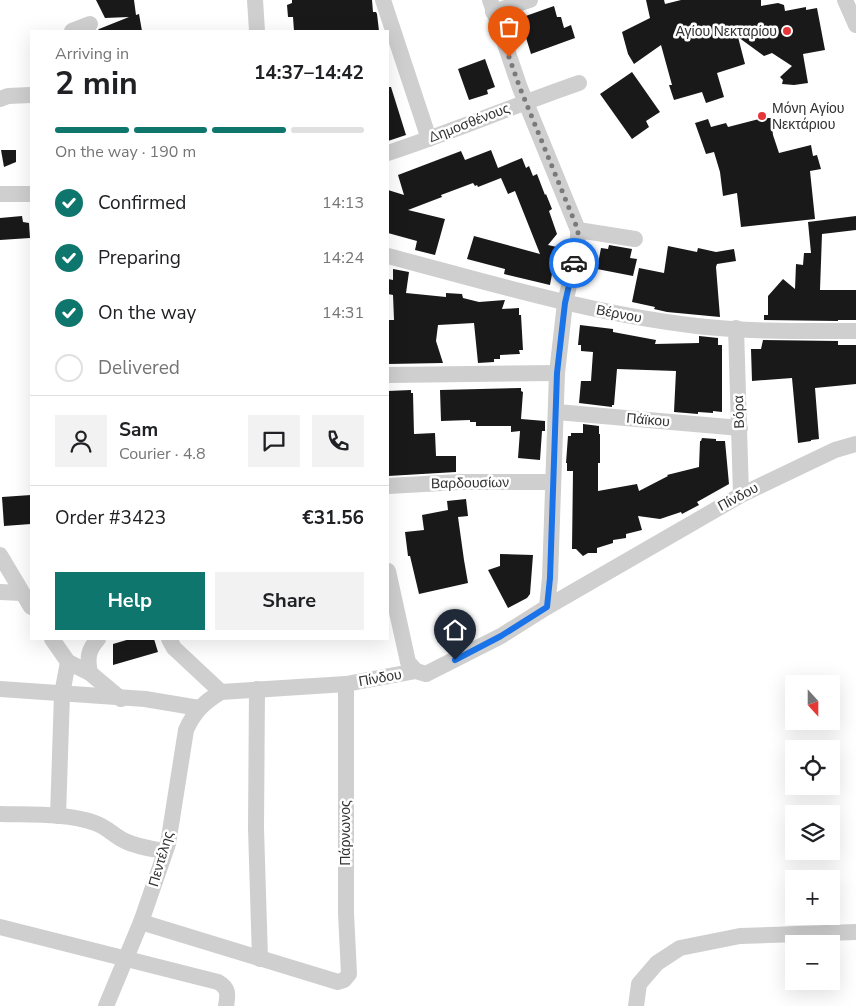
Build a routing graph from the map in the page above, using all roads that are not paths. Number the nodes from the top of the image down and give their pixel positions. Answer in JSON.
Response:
{"nodes":[{"id":1,"x":255,"y":0,"type":"edge"},
{"id":2,"x":383,"y":0,"type":"edge"},
{"id":3,"x":530,"y":0,"type":"edge"},
{"id":4,"x":845,"y":0,"type":"edge"},
{"id":5,"x":491,"y":6,"type":"edge"},
{"id":6,"x":90,"y":24,"type":"dead end"},
{"id":7,"x":856,"y":25,"type":"edge"},
{"id":8,"x":75,"y":30,"type":"edge"},
{"id":9,"x":257,"y":30,"type":"edge"},
{"id":10,"x":579,"y":83,"type":"dead end"},
{"id":11,"x":30,"y":95,"type":"edge"},
{"id":12,"x":0,"y":99,"type":"edge"},
{"id":13,"x":526,"y":102,"type":"junction"},
{"id":14,"x":429,"y":139,"type":"junction"},
{"id":15,"x":389,"y":153,"type":"edge"},
{"id":16,"x":0,"y":194,"type":"edge"},
{"id":17,"x":30,"y":194,"type":"edge"},
{"id":18,"x":578,"y":230,"type":"junction"},
{"id":19,"x":635,"y":239,"type":"dead end"},
{"id":20,"x":389,"y":256,"type":"edge"},
{"id":21,"x":565,"y":303,"type":"junction"},
{"id":22,"x":736,"y":328,"type":"junction"},
{"id":23,"x":856,"y":331,"type":"edge"},
{"id":24,"x":557,"y":373,"type":"junction"},
{"id":25,"x":389,"y":374,"type":"edge"},
{"id":26,"x":557,"y":412,"type":"junction"},
{"id":27,"x":740,"y":428,"type":"junction"},
{"id":28,"x":856,"y":444,"type":"edge"},
{"id":29,"x":552,"y":482,"type":"junction"},
{"id":30,"x":389,"y":486,"type":"edge"},
{"id":31,"x":741,"y":495,"type":"junction"},
{"id":32,"x":0,"y":555,"type":"edge"},
{"id":33,"x":389,"y":582,"type":"edge"},
{"id":34,"x":0,"y":592,"type":"edge"},
{"id":35,"x":22,"y":593,"type":"junction"},
{"id":36,"x":30,"y":605,"type":"edge"},
{"id":37,"x":547,"y":607,"type":"junction"},
{"id":38,"x":53,"y":640,"type":"edge"},
{"id":39,"x":97,"y":640,"type":"edge"},
{"id":40,"x":170,"y":640,"type":"edge"},
{"id":41,"x":68,"y":662,"type":"junction"},
{"id":42,"x":416,"y":672,"type":"junction"},
{"id":43,"x":90,"y":673,"type":"junction"},
{"id":44,"x":346,"y":684,"type":"junction"},
{"id":45,"x":0,"y":689,"type":"edge"},
{"id":46,"x":257,"y":689,"type":"junction"},
{"id":47,"x":221,"y":692,"type":"junction"},
{"id":48,"x":62,"y":694,"type":"junction"},
{"id":49,"x":121,"y":698,"type":"junction"},
{"id":50,"x":199,"y":708,"type":"junction"},
{"id":51,"x":0,"y":814,"type":"edge"},
{"id":52,"x":58,"y":816,"type":"junction"},
{"id":53,"x":166,"y":851,"type":"junction"},
{"id":54,"x":141,"y":922,"type":"junction"},
{"id":55,"x":0,"y":926,"type":"edge"},
{"id":56,"x":856,"y":932,"type":"edge"},
{"id":57,"x":260,"y":959,"type":"junction"},
{"id":58,"x":124,"y":960,"type":"junction"},
{"id":59,"x":106,"y":1006,"type":"edge"},
{"id":60,"x":226,"y":1006,"type":"edge"},
{"id":61,"x":636,"y":1006,"type":"edge"}],
"edges":[{"from":1,"to":9,"type":"street"},
{"from":2,"to":14,"type":"street"},
{"from":3,"to":5,"type":"street"},
{"from":4,"to":7,"type":"street"},
{"from":5,"to":13,"type":"street"},
{"from":6,"to":8,"type":"street"},
{"from":10,"to":13,"type":"street","name":"Δημοσθένους"},
{"from":11,"to":12,"type":"street"},
{"from":13,"to":14,"type":"street","name":"Δημοσθένους"},
{"from":13,"to":18,"type":"street"},
{"from":14,"to":15,"type":"street","name":"Δημοσθένους"},
{"from":16,"to":17,"type":"street"},
{"from":18,"to":19,"type":"street"},
{"from":18,"to":21,"type":"street"},
{"from":20,"to":21,"type":"street","name":"Βέρνου"},
{"from":21,"to":22,"type":"street","name":"Βέρνου"},
{"from":21,"to":24,"type":"street"},
{"from":22,"to":23,"type":"street","name":"Βέρνου"},
{"from":22,"to":27,"type":"street","name":"Βόρα"},
{"from":24,"to":25,"type":"street"},
{"from":24,"to":26,"type":"street"},
{"from":26,"to":27,"type":"street","name":"Πάϊκου"},
{"from":26,"to":29,"type":"street"},
{"from":27,"to":31,"type":"street","name":"Βόρα"},
{"from":28,"to":31,"type":"street","name":"Πίνδου"},
{"from":29,"to":30,"type":"street","name":"Βαρδουσίων"},
{"from":29,"to":37,"type":"street"},
{"from":31,"to":37,"type":"street","name":"Πίνδου"},
{"from":32,"to":35,"type":"street"},
{"from":33,"to":42,"type":"street"},
{"from":34,"to":35,"type":"street"},
{"from":35,"to":36,"type":"street"},
{"from":37,"to":42,"type":"street","name":"Πίνδου"},
{"from":38,"to":41,"type":"street"},
{"from":39,"to":43,"type":"street"},
{"from":40,"to":47,"type":"street"},
{"from":41,"to":43,"type":"street"},
{"from":41,"to":48,"type":"street"},
{"from":42,"to":44,"type":"street","name":"Πίνδου"},
{"from":43,"to":49,"type":"street"},
{"from":44,"to":46,"type":"street","name":"Πίνδου"},
{"from":44,"to":57,"type":"street","name":"Πάρνωνος"},
{"from":45,"to":48,"type":"street"},
{"from":46,"to":47,"type":"street","name":"Πίνδου"},
{"from":46,"to":57,"type":"street"},
{"from":47,"to":50,"type":"street"},
{"from":48,"to":49,"type":"street"},
{"from":48,"to":52,"type":"street"},
{"from":49,"to":50,"type":"street"},
{"from":50,"to":53,"type":"street","name":"Πεντέλης"},
{"from":51,"to":52,"type":"street"},
{"from":52,"to":53,"type":"street"},
{"from":53,"to":54,"type":"street","name":"Πεντέλης"},
{"from":54,"to":57,"type":"street"},
{"from":54,"to":58,"type":"street","name":"Πεντέλης"},
{"from":55,"to":58,"type":"street"},
{"from":56,"to":61,"type":"street"},
{"from":58,"to":59,"type":"street","name":"Πεντέλης"},
{"from":58,"to":60,"type":"street"}]}
